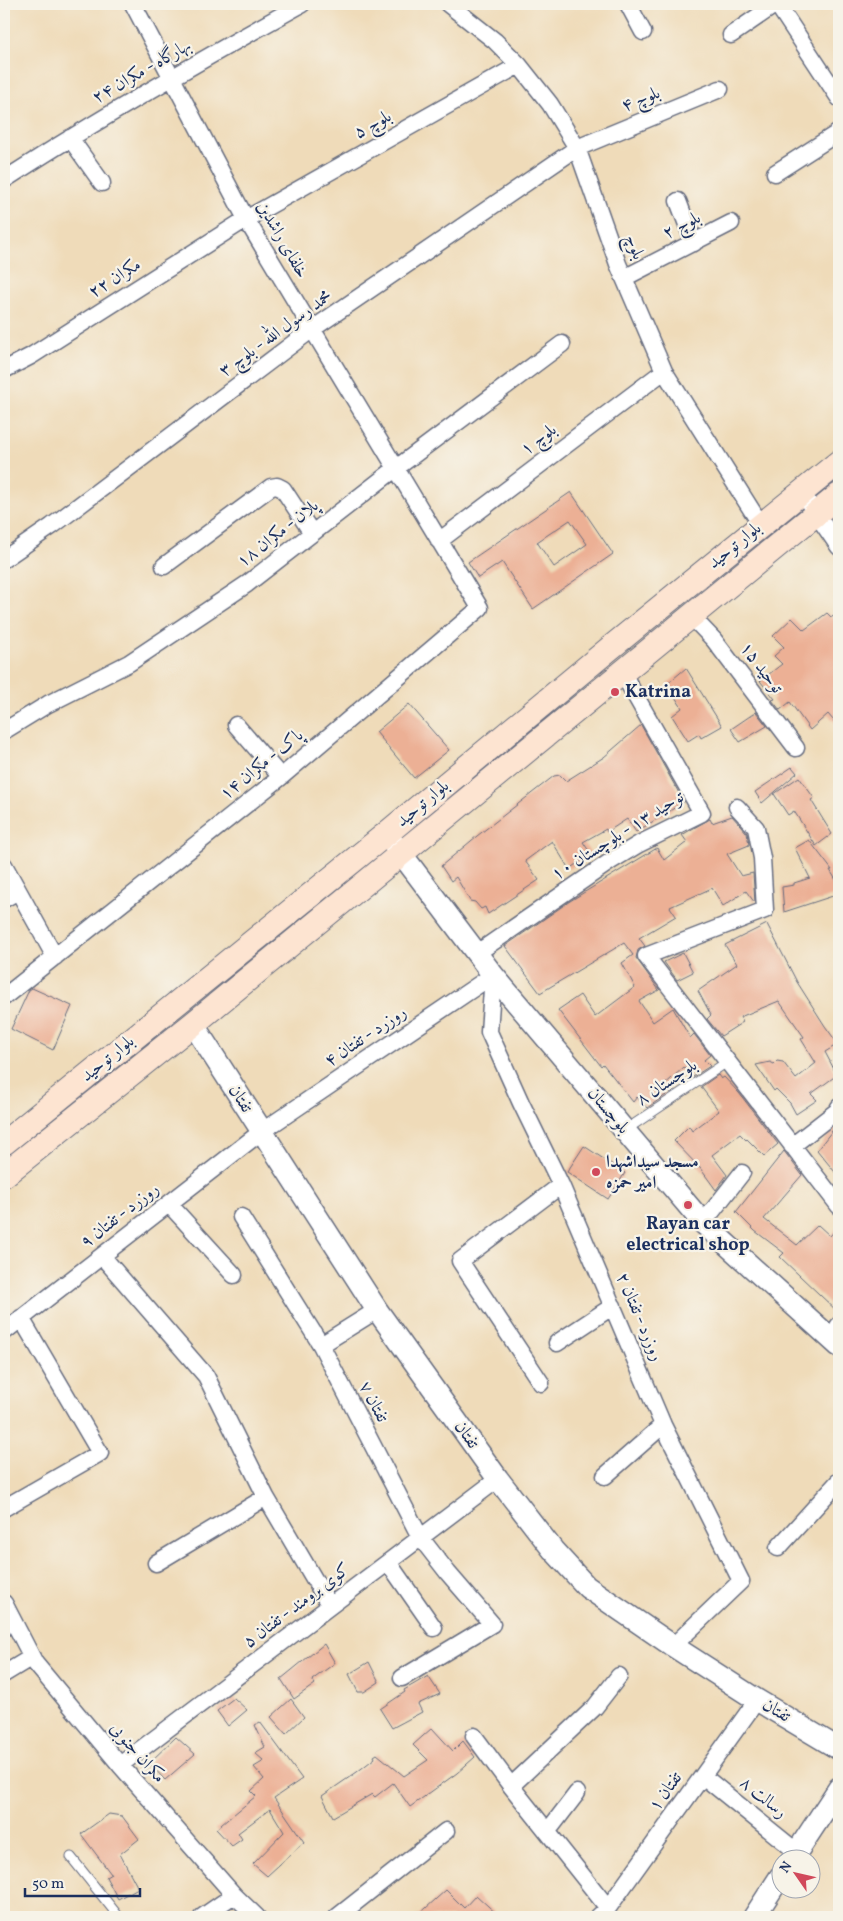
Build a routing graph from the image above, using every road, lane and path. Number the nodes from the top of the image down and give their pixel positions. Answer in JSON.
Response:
{"nodes":[{"id":1,"x":132,"y":4,"type":"edge"},
{"id":2,"x":302,"y":4,"type":"edge"},
{"id":3,"x":448,"y":4,"type":"edge"},
{"id":4,"x":628,"y":4,"type":"edge"},
{"id":5,"x":776,"y":4,"type":"edge"},
{"id":6,"x":643,"y":32,"type":"dead end"},
{"id":7,"x":731,"y":34,"type":"dead end"},
{"id":8,"x":519,"y":65,"type":"junction"},
{"id":9,"x":171,"y":77,"type":"junction"},
{"id":10,"x":720,"y":90,"type":"dead end"},
{"id":11,"x":839,"y":98,"type":"edge"},
{"id":12,"x":839,"y":132,"type":"edge"},
{"id":13,"x":70,"y":138,"type":"junction"},
{"id":14,"x":577,"y":148,"type":"junction"},
{"id":15,"x":776,"y":173,"type":"dead end"},
{"id":16,"x":4,"y":180,"type":"edge"},
{"id":17,"x":102,"y":183,"type":"dead end"},
{"id":18,"x":678,"y":201,"type":"dead end"},
{"id":19,"x":246,"y":219,"type":"junction"},
{"id":20,"x":731,"y":224,"type":"dead end"},
{"id":21,"x":694,"y":243,"type":"junction"},
{"id":22,"x":624,"y":278,"type":"junction"},
{"id":23,"x":311,"y":330,"type":"junction"},
{"id":24,"x":562,"y":344,"type":"dead end"},
{"id":25,"x":4,"y":370,"type":"edge"},
{"id":26,"x":664,"y":371,"type":"junction"},
{"id":27,"x":839,"y":462,"type":"edge"},
{"id":28,"x":395,"y":468,"type":"junction"},
{"id":29,"x":802,"y":493,"type":"junction"},
{"id":30,"x":839,"y":494,"type":"edge"},
{"id":31,"x":816,"y":513,"type":"junction"},
{"id":32,"x":761,"y":525,"type":"junction"},
{"id":33,"x":312,"y":533,"type":"junction"},
{"id":34,"x":439,"y":541,"type":"junction"},
{"id":35,"x":839,"y":547,"type":"edge"},
{"id":36,"x":4,"y":559,"type":"edge"},
{"id":37,"x":164,"y":566,"type":"dead end"},
{"id":38,"x":691,"y":616,"type":"junction"},
{"id":39,"x":622,"y":672,"type":"junction"},
{"id":40,"x":236,"y":725,"type":"dead end"},
{"id":41,"x":4,"y":732,"type":"edge"},
{"id":42,"x":796,"y":748,"type":"dead end"},
{"id":43,"x":280,"y":777,"type":"junction"},
{"id":44,"x":737,"y":807,"type":"dead end"},
{"id":45,"x":386,"y":834,"type":"junction"},
{"id":46,"x":401,"y":853,"type":"junction"},
{"id":47,"x":4,"y":865,"type":"edge"},
{"id":48,"x":18,"y":891,"type":"junction"},
{"id":49,"x":4,"y":899,"type":"edge"},
{"id":50,"x":477,"y":953,"type":"junction"},
{"id":51,"x":55,"y":957,"type":"junction"},
{"id":52,"x":493,"y":975,"type":"junction"},
{"id":53,"x":4,"y":997,"type":"edge"},
{"id":54,"x":193,"y":1024,"type":"junction"},
{"id":55,"x":727,"y":1062,"type":"junction"},
{"id":56,"x":839,"y":1107,"type":"edge"},
{"id":57,"x":624,"y":1131,"type":"junction"},
{"id":58,"x":261,"y":1132,"type":"junction"},
{"id":59,"x":4,"y":1143,"type":"edge"},
{"id":60,"x":792,"y":1146,"type":"junction"},
{"id":61,"x":742,"y":1173,"type":"dead end"},
{"id":62,"x":4,"y":1175,"type":"edge"},
{"id":63,"x":561,"y":1185,"type":"junction"},
{"id":64,"x":169,"y":1204,"type":"junction"},
{"id":65,"x":839,"y":1206,"type":"edge"},
{"id":66,"x":241,"y":1217,"type":"dead end"},
{"id":67,"x":703,"y":1223,"type":"junction"},
{"id":68,"x":102,"y":1256,"type":"junction"},
{"id":69,"x":234,"y":1275,"type":"dead end"},
{"id":70,"x":613,"y":1306,"type":"junction"},
{"id":71,"x":377,"y":1310,"type":"junction"},
{"id":72,"x":21,"y":1318,"type":"junction"},
{"id":73,"x":4,"y":1332,"type":"edge"},
{"id":74,"x":836,"y":1337,"type":"edge"},
{"id":75,"x":557,"y":1343,"type":"dead end"},
{"id":76,"x":321,"y":1345,"type":"junction"},
{"id":77,"x":541,"y":1383,"type":"dead end"},
{"id":78,"x":663,"y":1425,"type":"junction"},
{"id":79,"x":604,"y":1476,"type":"dead end"},
{"id":80,"x":498,"y":1479,"type":"junction"},
{"id":81,"x":839,"y":1481,"type":"edge"},
{"id":82,"x":266,"y":1496,"type":"junction"},
{"id":83,"x":4,"y":1508,"type":"edge"},
{"id":84,"x":420,"y":1537,"type":"junction"},
{"id":85,"x":778,"y":1548,"type":"dead end"},
{"id":86,"x":388,"y":1562,"type":"junction"},
{"id":87,"x":156,"y":1563,"type":"dead end"},
{"id":88,"x":4,"y":1603,"type":"edge"},
{"id":89,"x":330,"y":1606,"type":"junction"},
{"id":90,"x":434,"y":1628,"type":"dead end"},
{"id":91,"x":673,"y":1646,"type":"junction"},
{"id":92,"x":32,"y":1657,"type":"junction"},
{"id":93,"x":4,"y":1674,"type":"edge"},
{"id":94,"x":619,"y":1676,"type":"dead end"},
{"id":95,"x":402,"y":1678,"type":"dead end"},
{"id":96,"x":757,"y":1700,"type":"junction"},
{"id":97,"x":474,"y":1736,"type":"dead end"},
{"id":98,"x":839,"y":1749,"type":"edge"},
{"id":99,"x":120,"y":1765,"type":"junction"},
{"id":100,"x":703,"y":1776,"type":"junction"},
{"id":101,"x":511,"y":1786,"type":"junction"},
{"id":102,"x":839,"y":1788,"type":"edge"},
{"id":103,"x":577,"y":1793,"type":"dead end"},
{"id":104,"x":446,"y":1831,"type":"dead end"},
{"id":105,"x":548,"y":1832,"type":"junction"},
{"id":106,"x":787,"y":1848,"type":"edge"},
{"id":107,"x":800,"y":1848,"type":"edge"},
{"id":108,"x":71,"y":1857,"type":"dead end"},
{"id":109,"x":770,"y":1892,"type":"edge"},
{"id":110,"x":234,"y":1895,"type":"junction"},
{"id":111,"x":603,"y":1912,"type":"edge"},
{"id":112,"x":119,"y":1917,"type":"edge"},
{"id":113,"x":202,"y":1917,"type":"edge"},
{"id":114,"x":257,"y":1917,"type":"edge"},
{"id":115,"x":337,"y":1917,"type":"edge"},
{"id":116,"x":754,"y":1917,"type":"edge"}],
"edges":[{"from":1,"to":9,"type":"street","name":"خلفای راشدین"},
{"from":2,"to":9,"type":"street","name":"بهارگاه - مکران ۲۴"},
{"from":3,"to":8,"type":"street","name":"بلوچ"},
{"from":4,"to":6,"type":"street"},
{"from":5,"to":7,"type":"street"},
{"from":5,"to":11,"type":"street"},
{"from":8,"to":14,"type":"street","name":"بلوچ"},
{"from":8,"to":19,"type":"street","name":"بلوچ ۵"},
{"from":9,"to":13,"type":"street","name":"بهارگاه - مکران ۲۴"},
{"from":9,"to":19,"type":"street","name":"خلفای راشدین"},
{"from":10,"to":14,"type":"street","name":"بلوچ ۴"},
{"from":12,"to":15,"type":"street"},
{"from":13,"to":16,"type":"street","name":"بهارگاه - مکران ۲۴"},
{"from":13,"to":17,"type":"street"},
{"from":14,"to":22,"type":"street","name":"بلوچ"},
{"from":14,"to":23,"type":"street","name":"محمد رسول الله - بلوچ ۳"},
{"from":18,"to":21,"type":"street"},
{"from":19,"to":23,"type":"street","name":"خلفای راشدین"},
{"from":19,"to":25,"type":"street","name":"مکران ۲۲"},
{"from":20,"to":21,"type":"street","name":"بلوچ ۲"},
{"from":21,"to":22,"type":"street","name":"بلوچ ۲"},
{"from":22,"to":26,"type":"street","name":"بلوچ"},
{"from":23,"to":28,"type":"street","name":"خلفای راشدین"},
{"from":23,"to":36,"type":"street","name":"محمد رسول الله - بلوچ ۳"},
{"from":24,"to":28,"type":"street","name":"پلان - مکران ۱۸"},
{"from":26,"to":32,"type":"street","name":"بلوچ"},
{"from":26,"to":34,"type":"street","name":"بلوچ ۱"},
{"from":27,"to":29,"type":"main road","name":"بلوار توحید"},
{"from":28,"to":33,"type":"street","name":"پلان - مکران ۱۸"},
{"from":28,"to":34,"type":"street","name":"خلفای راشدین"},
{"from":29,"to":31,"type":"street"},
{"from":29,"to":32,"type":"main road","name":"بلوار توحید"},
{"from":30,"to":31,"type":"main road","name":"بلوار توحید"},
{"from":31,"to":35,"type":"street"},
{"from":31,"to":38,"type":"main road","name":"بلوار توحید"},
{"from":32,"to":45,"type":"main road","name":"بلوار توحید"},
{"from":33,"to":37,"type":"street"},
{"from":33,"to":41,"type":"street","name":"پلان - مکران ۱۸"},
{"from":34,"to":43,"type":"street","name":"پاک - مکران ۱۴"},
{"from":38,"to":39,"type":"main road","name":"بلوار توحید"},
{"from":38,"to":42,"type":"street","name":"توحید ۱۵"},
{"from":39,"to":46,"type":"main road","name":"بلوار توحید"},
{"from":39,"to":50,"type":"street","name":"توحید ۱۳ - بلوچستان ۱۰"},
{"from":40,"to":43,"type":"street"},
{"from":43,"to":51,"type":"street","name":"پاک - مکران ۱۴"},
{"from":44,"to":55,"type":"street"},
{"from":45,"to":46,"type":"street","name":"بلوچستان"},
{"from":45,"to":59,"type":"main road","name":"بلوار توحید"},
{"from":46,"to":50,"type":"street","name":"بلوچستان"},
{"from":46,"to":54,"type":"main road","name":"بلوار توحید"},
{"from":47,"to":48,"type":"street"},
{"from":48,"to":49,"type":"street"},
{"from":48,"to":51,"type":"street"},
{"from":50,"to":52,"type":"street","name":"بلوچستان"},
{"from":51,"to":53,"type":"street","name":"پاک - مکران ۱۴"},
{"from":52,"to":57,"type":"street","name":"بلوچستان"},
{"from":52,"to":58,"type":"street","name":"روزرد - تفتان ۴"},
{"from":52,"to":63,"type":"street","name":"روزرد - تفتان ۲"},
{"from":54,"to":58,"type":"street","name":"تفتان"},
{"from":54,"to":62,"type":"main road","name":"بلوار توحید"},
{"from":55,"to":57,"type":"lane","name":"بلوچستان ۸"},
{"from":55,"to":60,"type":"street"},
{"from":56,"to":60,"type":"street"},
{"from":57,"to":67,"type":"street","name":"بلوچستان"},
{"from":58,"to":64,"type":"street","name":"روزرد - تفتان ۹"},
{"from":58,"to":71,"type":"street","name":"تفتان"},
{"from":60,"to":65,"type":"street"},
{"from":61,"to":67,"type":"street"},
{"from":63,"to":70,"type":"street","name":"روزرد - تفتان ۲"},
{"from":63,"to":77,"type":"street"},
{"from":64,"to":68,"type":"street","name":"روزرد - تفتان ۹"},
{"from":64,"to":69,"type":"street"},
{"from":66,"to":76,"type":"street","name":"تفتان ۷"},
{"from":67,"to":74,"type":"street","name":"بلوچستان"},
{"from":68,"to":72,"type":"street","name":"روزرد - تفتان ۹"},
{"from":68,"to":82,"type":"street"},
{"from":70,"to":75,"type":"street"},
{"from":70,"to":78,"type":"street","name":"روزرد - تفتان ۲"},
{"from":71,"to":76,"type":"street"},
{"from":71,"to":80,"type":"street","name":"تفتان"},
{"from":72,"to":73,"type":"street","name":"روزرد - تفتان ۹"},
{"from":72,"to":83,"type":"street"},
{"from":76,"to":84,"type":"street","name":"تفتان ۷"},
{"from":78,"to":79,"type":"street"},
{"from":78,"to":91,"type":"street","name":"روزرد - تفتان ۲"},
{"from":80,"to":84,"type":"street","name":"کوی برومند - تفتان ۵"},
{"from":80,"to":91,"type":"street","name":"تفتان"},
{"from":81,"to":85,"type":"street"},
{"from":82,"to":87,"type":"street"},
{"from":82,"to":89,"type":"street"},
{"from":84,"to":86,"type":"street","name":"کوی برومند - تفتان ۵"},
{"from":84,"to":95,"type":"street","name":"تفتان ۷"},
{"from":86,"to":89,"type":"street","name":"کوی برومند - تفتان ۵"},
{"from":86,"to":90,"type":"street"},
{"from":88,"to":92,"type":"street","name":"مکران جنوبی"},
{"from":89,"to":99,"type":"street","name":"کوی برومند - تفتان ۵"},
{"from":91,"to":96,"type":"street","name":"تفتان"},
{"from":92,"to":93,"type":"street"},
{"from":92,"to":99,"type":"street","name":"مکران جنوبی"},
{"from":94,"to":101,"type":"street"},
{"from":96,"to":98,"type":"street","name":"تفتان"},
{"from":96,"to":100,"type":"street","name":"تفتان ۱"},
{"from":97,"to":101,"type":"street"},
{"from":99,"to":110,"type":"street","name":"مکران جنوبی"},
{"from":100,"to":106,"type":"street","name":"رسالت ۸"},
{"from":100,"to":111,"type":"street","name":"تفتان ۱"},
{"from":101,"to":105,"type":"street"},
{"from":102,"to":107,"type":"street"},
{"from":103,"to":105,"type":"street"},
{"from":104,"to":115,"type":"street"},
{"from":105,"to":111,"type":"street"},
{"from":108,"to":112,"type":"lane"},
{"from":109,"to":116,"type":"street"},
{"from":110,"to":113,"type":"street"},
{"from":110,"to":114,"type":"street","name":"مکران جنوبی"}]}
